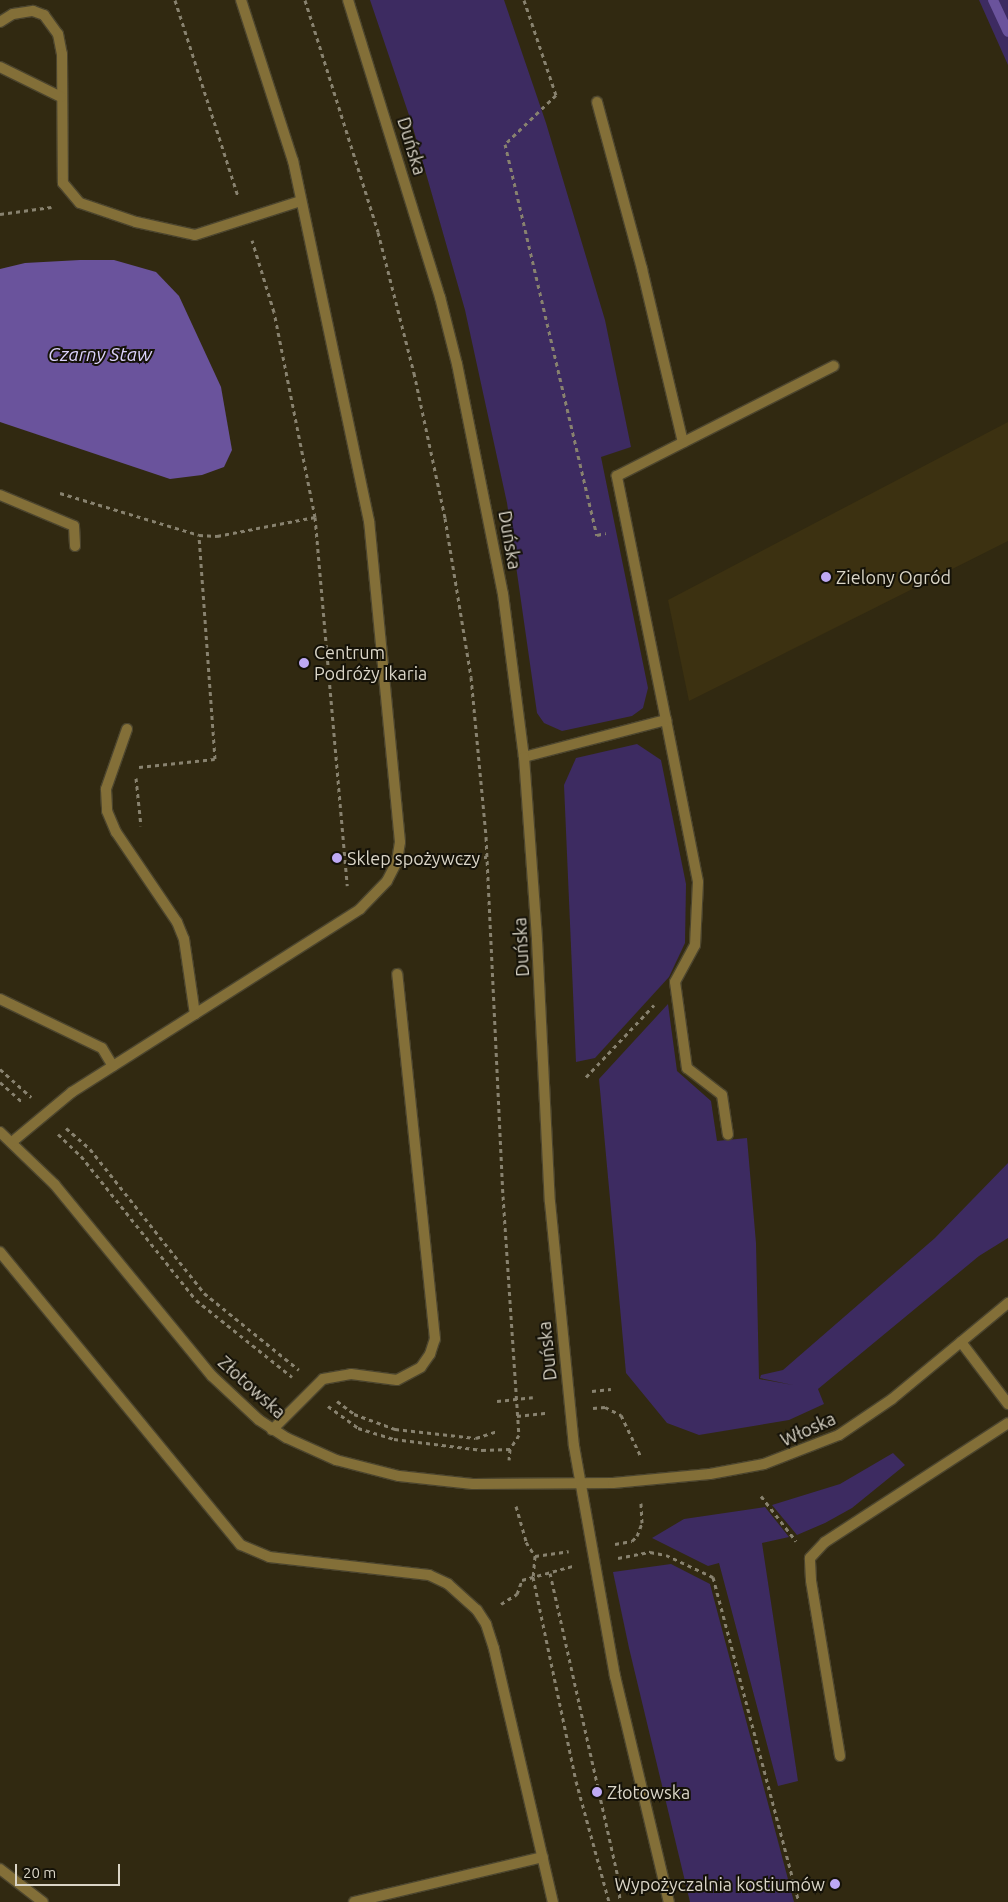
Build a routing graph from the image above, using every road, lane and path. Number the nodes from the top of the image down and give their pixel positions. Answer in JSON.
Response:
{"nodes":[{"id":1,"x":175,"y":0,"type":"edge"},
{"id":2,"x":241,"y":0,"type":"edge"},
{"id":3,"x":305,"y":0,"type":"edge"},
{"id":4,"x":348,"y":0,"type":"edge"},
{"id":5,"x":524,"y":0,"type":"edge"},
{"id":6,"x":0,"y":22,"type":"edge"},
{"id":7,"x":0,"y":67,"type":"edge"},
{"id":8,"x":61,"y":97,"type":"junction"},
{"id":9,"x":597,"y":102,"type":"dead end"},
{"id":10,"x":80,"y":202,"type":"junction"},
{"id":11,"x":301,"y":202,"type":"junction"},
{"id":12,"x":0,"y":214,"type":"edge"},
{"id":13,"x":245,"y":219,"type":"junction"},
{"id":14,"x":834,"y":366,"type":"dead end"},
{"id":15,"x":683,"y":442,"type":"junction"},
{"id":16,"x":57,"y":492,"type":"dead end"},
{"id":17,"x":0,"y":495,"type":"edge"},
{"id":18,"x":314,"y":517,"type":"junction"},
{"id":19,"x":628,"y":529,"type":"junction"},
{"id":20,"x":198,"y":535,"type":"junction"},
{"id":21,"x":75,"y":546,"type":"dead end"},
{"id":22,"x":666,"y":720,"type":"junction"},
{"id":23,"x":127,"y":729,"type":"dead end"},
{"id":24,"x":524,"y":757,"type":"junction"},
{"id":25,"x":129,"y":852,"type":"junction"},
{"id":26,"x":487,"y":857,"type":"junction"},
{"id":27,"x":397,"y":861,"type":"junction"},
{"id":28,"x":347,"y":886,"type":"dead end"},
{"id":29,"x":397,"y":974,"type":"dead end"},
{"id":30,"x":675,"y":982,"type":"junction"},
{"id":31,"x":0,"y":999,"type":"edge"},
{"id":32,"x":195,"y":1014,"type":"junction"},
{"id":33,"x":113,"y":1066,"type":"junction"},
{"id":34,"x":0,"y":1069,"type":"edge"},
{"id":35,"x":586,"y":1076,"type":"dead end"},
{"id":36,"x":0,"y":1082,"type":"edge"},
{"id":37,"x":44,"y":1115,"type":"junction"},
{"id":38,"x":0,"y":1132,"type":"edge"},
{"id":39,"x":728,"y":1135,"type":"dead end"},
{"id":40,"x":12,"y":1142,"type":"junction"},
{"id":41,"x":0,"y":1252,"type":"edge"},
{"id":42,"x":1008,"y":1303,"type":"edge"},
{"id":43,"x":961,"y":1342,"type":"junction"},
{"id":44,"x":314,"y":1388,"type":"junction"},
{"id":45,"x":611,"y":1389,"type":"dead end"},
{"id":46,"x":586,"y":1392,"type":"dead end"},
{"id":47,"x":533,"y":1397,"type":"dead end"},
{"id":48,"x":517,"y":1399,"type":"junction"},
{"id":49,"x":497,"y":1401,"type":"dead end"},
{"id":50,"x":1008,"y":1404,"type":"edge"},
{"id":51,"x":588,"y":1409,"type":"dead end"},
{"id":52,"x":534,"y":1415,"type":"dead end"},
{"id":53,"x":517,"y":1416,"type":"junction"},
{"id":54,"x":1008,"y":1423,"type":"edge"},
{"id":55,"x":272,"y":1430,"type":"junction"},
{"id":56,"x":498,"y":1431,"type":"dead end"},
{"id":57,"x":510,"y":1449,"type":"junction"},
{"id":58,"x":641,"y":1457,"type":"dead end"},
{"id":59,"x":513,"y":1484,"type":"junction"},
{"id":60,"x":580,"y":1484,"type":"junction"},
{"id":61,"x":761,"y":1496,"type":"dead end"},
{"id":62,"x":640,"y":1505,"type":"dead end"},
{"id":63,"x":619,"y":1544,"type":"dead end"},
{"id":64,"x":572,"y":1551,"type":"dead end"},
{"id":65,"x":536,"y":1556,"type":"junction"},
{"id":66,"x":614,"y":1558,"type":"dead end"},
{"id":67,"x":810,"y":1558,"type":"junction"},
{"id":68,"x":574,"y":1565,"type":"dead end"},
{"id":69,"x":550,"y":1573,"type":"junction"},
{"id":70,"x":533,"y":1577,"type":"junction"},
{"id":71,"x":517,"y":1594,"type":"dead end"},
{"id":72,"x":840,"y":1756,"type":"dead end"},
{"id":73,"x":543,"y":1857,"type":"junction"},
{"id":74,"x":0,"y":1869,"type":"edge"},
{"id":75,"x":43,"y":1902,"type":"edge"},
{"id":76,"x":354,"y":1902,"type":"edge"},
{"id":77,"x":553,"y":1902,"type":"edge"},
{"id":78,"x":609,"y":1902,"type":"edge"},
{"id":79,"x":620,"y":1902,"type":"edge"},
{"id":80,"x":669,"y":1902,"type":"edge"},
{"id":81,"x":799,"y":1902,"type":"edge"}],
"edges":[{"from":1,"to":13,"type":"path"},
{"from":2,"to":11,"type":"street"},
{"from":3,"to":26,"type":"path"},
{"from":4,"to":24,"type":"street","name":"Duńska"},
{"from":5,"to":19,"type":"path"},
{"from":6,"to":8,"type":"street"},
{"from":7,"to":8,"type":"street"},
{"from":8,"to":10,"type":"street"},
{"from":9,"to":15,"type":"street"},
{"from":10,"to":12,"type":"path"},
{"from":10,"to":13,"type":"street"},
{"from":11,"to":13,"type":"street"},
{"from":11,"to":27,"type":"street"},
{"from":13,"to":18,"type":"path"},
{"from":14,"to":15,"type":"street"},
{"from":15,"to":19,"type":"street"},
{"from":16,"to":20,"type":"path"},
{"from":17,"to":21,"type":"street"},
{"from":18,"to":20,"type":"path"},
{"from":18,"to":28,"type":"path"},
{"from":19,"to":22,"type":"street"},
{"from":20,"to":25,"type":"path"},
{"from":22,"to":24,"type":"street"},
{"from":22,"to":30,"type":"street"},
{"from":23,"to":25,"type":"street"},
{"from":24,"to":60,"type":"street","name":"Duńska"},
{"from":25,"to":32,"type":"street"},
{"from":26,"to":27,"type":"path"},
{"from":26,"to":48,"type":"path"},
{"from":27,"to":32,"type":"street"},
{"from":29,"to":44,"type":"street"},
{"from":30,"to":35,"type":"path"},
{"from":30,"to":39,"type":"street"},
{"from":31,"to":33,"type":"street"},
{"from":32,"to":33,"type":"street"},
{"from":33,"to":37,"type":"street"},
{"from":34,"to":37,"type":"path"},
{"from":36,"to":37,"type":"path"},
{"from":37,"to":40,"type":"street"},
{"from":37,"to":44,"type":"path"},
{"from":37,"to":44,"type":"path"},
{"from":38,"to":40,"type":"street","name":"Złotowska"},
{"from":40,"to":55,"type":"street","name":"Złotowska"},
{"from":41,"to":73,"type":"street"},
{"from":42,"to":43,"type":"street","name":"Włoska"},
{"from":43,"to":50,"type":"street"},
{"from":43,"to":60,"type":"street","name":"Włoska"},
{"from":44,"to":55,"type":"street"},
{"from":44,"to":56,"type":"path"},
{"from":44,"to":57,"type":"path"},
{"from":45,"to":46,"type":"path"},
{"from":47,"to":48,"type":"path"},
{"from":48,"to":49,"type":"path"},
{"from":48,"to":53,"type":"path"},
{"from":51,"to":58,"type":"path"},
{"from":52,"to":53,"type":"path"},
{"from":53,"to":57,"type":"path"},
{"from":54,"to":67,"type":"street"},
{"from":55,"to":59,"type":"street","name":"Złotowska"},
{"from":57,"to":59,"type":"path"},
{"from":59,"to":60,"type":"street","name":"Złotowska"},
{"from":59,"to":65,"type":"path"},
{"from":60,"to":80,"type":"street","name":"Duńska"},
{"from":61,"to":67,"type":"path"},
{"from":62,"to":63,"type":"path"},
{"from":64,"to":65,"type":"path"},
{"from":65,"to":70,"type":"path"},
{"from":66,"to":81,"type":"path"},
{"from":67,"to":72,"type":"street"},
{"from":68,"to":69,"type":"path"},
{"from":69,"to":70,"type":"path"},
{"from":69,"to":79,"type":"path"},
{"from":70,"to":71,"type":"path"},
{"from":70,"to":78,"type":"path"},
{"from":73,"to":76,"type":"street"},
{"from":73,"to":77,"type":"street"},
{"from":74,"to":75,"type":"street"}]}
